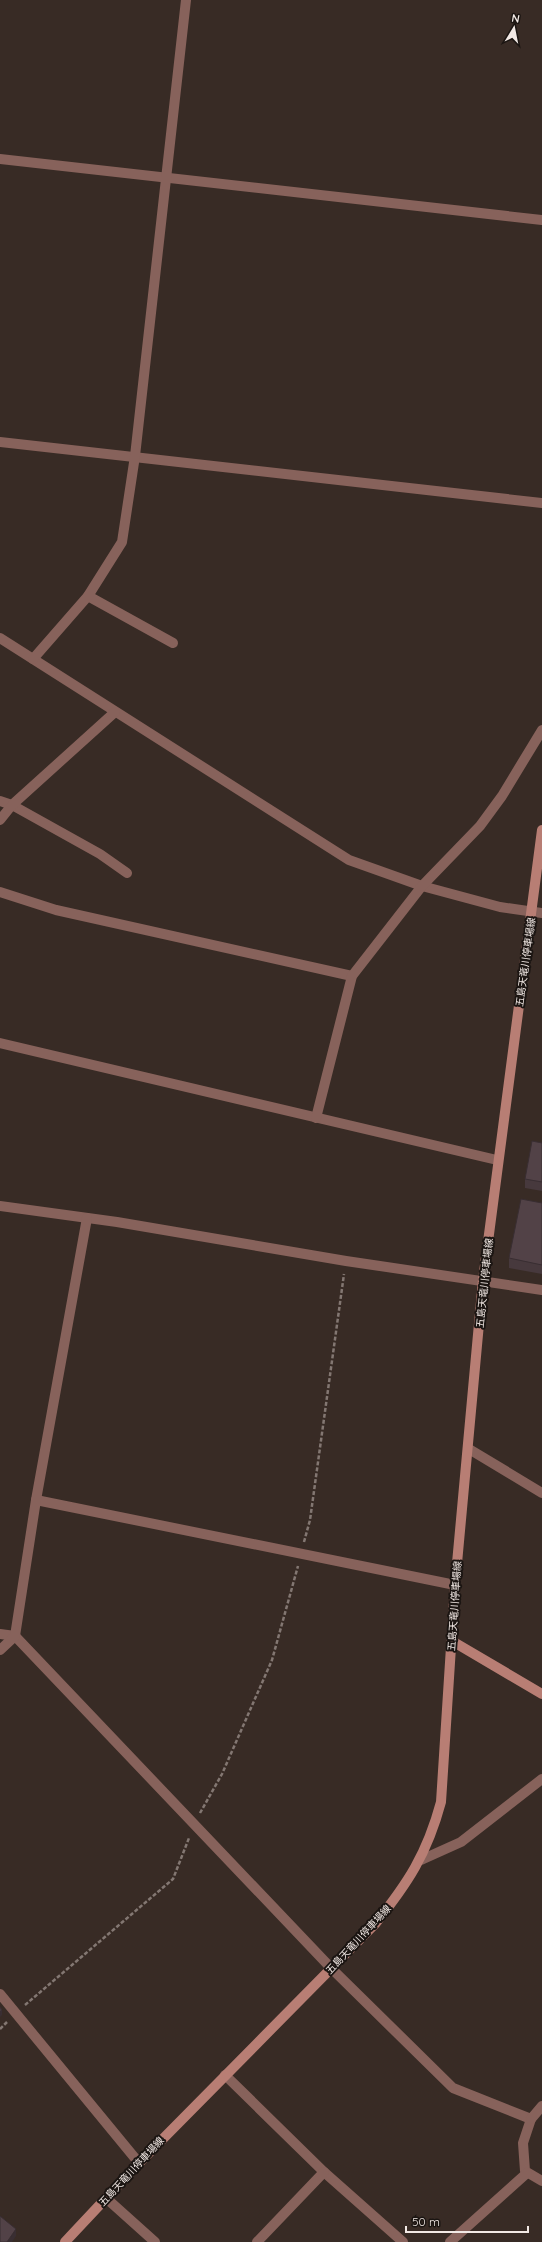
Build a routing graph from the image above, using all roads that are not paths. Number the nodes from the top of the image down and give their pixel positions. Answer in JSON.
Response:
{"nodes":[{"id":1,"x":186,"y":0,"type":"edge"},
{"id":2,"x":0,"y":159,"type":"edge"},
{"id":3,"x":167,"y":178,"type":"junction"},
{"id":4,"x":542,"y":220,"type":"edge"},
{"id":5,"x":0,"y":442,"type":"edge"},
{"id":6,"x":135,"y":456,"type":"junction"},
{"id":7,"x":542,"y":503,"type":"edge"},
{"id":8,"x":88,"y":596,"type":"junction"},
{"id":9,"x":0,"y":638,"type":"edge"},
{"id":10,"x":173,"y":643,"type":"dead end"},
{"id":11,"x":33,"y":659,"type":"junction"},
{"id":12,"x":115,"y":712,"type":"junction"},
{"id":13,"x":542,"y":730,"type":"edge"},
{"id":14,"x":0,"y":801,"type":"edge"},
{"id":15,"x":12,"y":805,"type":"junction"},
{"id":16,"x":0,"y":820,"type":"edge"},
{"id":17,"x":542,"y":830,"type":"edge"},
{"id":18,"x":127,"y":873,"type":"dead end"},
{"id":19,"x":422,"y":886,"type":"junction"},
{"id":20,"x":0,"y":892,"type":"edge"},
{"id":21,"x":537,"y":912,"type":"edge"},
{"id":22,"x":352,"y":976,"type":"junction"},
{"id":23,"x":0,"y":1043,"type":"edge"},
{"id":24,"x":316,"y":1118,"type":"junction"},
{"id":25,"x":497,"y":1160,"type":"junction"},
{"id":26,"x":0,"y":1206,"type":"edge"},
{"id":27,"x":87,"y":1218,"type":"junction"},
{"id":28,"x":483,"y":1280,"type":"junction"},
{"id":29,"x":542,"y":1290,"type":"edge"},
{"id":30,"x":469,"y":1449,"type":"junction"},
{"id":31,"x":542,"y":1493,"type":"edge"},
{"id":32,"x":36,"y":1500,"type":"junction"},
{"id":33,"x":455,"y":1585,"type":"junction"},
{"id":34,"x":0,"y":1634,"type":"edge"},
{"id":35,"x":15,"y":1636,"type":"junction"},
{"id":36,"x":452,"y":1640,"type":"junction"},
{"id":37,"x":0,"y":1650,"type":"edge"},
{"id":38,"x":542,"y":1694,"type":"edge"},
{"id":39,"x":542,"y":1779,"type":"edge"},
{"id":40,"x":421,"y":1860,"type":"junction"},
{"id":41,"x":331,"y":1968,"type":"junction"},
{"id":42,"x":0,"y":1994,"type":"edge"},
{"id":43,"x":225,"y":2075,"type":"junction"},
{"id":44,"x":542,"y":2106,"type":"edge"},
{"id":45,"x":531,"y":2119,"type":"junction"},
{"id":46,"x":139,"y":2163,"type":"junction"},
{"id":47,"x":324,"y":2172,"type":"junction"},
{"id":48,"x":527,"y":2173,"type":"junction"},
{"id":49,"x":542,"y":2183,"type":"edge"},
{"id":50,"x":106,"y":2198,"type":"junction"},
{"id":51,"x":65,"y":2242,"type":"edge"},
{"id":52,"x":155,"y":2242,"type":"edge"},
{"id":53,"x":257,"y":2242,"type":"edge"},
{"id":54,"x":403,"y":2242,"type":"edge"},
{"id":55,"x":450,"y":2242,"type":"edge"}],
"edges":[{"from":1,"to":3,"type":"street"},
{"from":2,"to":3,"type":"street"},
{"from":3,"to":4,"type":"street"},
{"from":3,"to":6,"type":"street"},
{"from":5,"to":6,"type":"street"},
{"from":6,"to":7,"type":"street"},
{"from":6,"to":8,"type":"street"},
{"from":8,"to":10,"type":"street"},
{"from":8,"to":11,"type":"street"},
{"from":9,"to":11,"type":"street"},
{"from":11,"to":12,"type":"street"},
{"from":12,"to":15,"type":"street"},
{"from":12,"to":19,"type":"street"},
{"from":13,"to":19,"type":"street"},
{"from":14,"to":15,"type":"street"},
{"from":15,"to":16,"type":"street"},
{"from":15,"to":18,"type":"street"},
{"from":17,"to":21,"type":"main road","name":"五島天竜川停車場線"},
{"from":19,"to":21,"type":"street"},
{"from":19,"to":22,"type":"street"},
{"from":20,"to":22,"type":"street"},
{"from":21,"to":25,"type":"main road","name":"五島天竜川停車場線"},
{"from":22,"to":24,"type":"street"},
{"from":23,"to":24,"type":"street"},
{"from":24,"to":25,"type":"street"},
{"from":25,"to":28,"type":"main road","name":"五島天竜川停車場線"},
{"from":26,"to":27,"type":"street"},
{"from":27,"to":28,"type":"street"},
{"from":27,"to":32,"type":"street"},
{"from":28,"to":29,"type":"street"},
{"from":28,"to":30,"type":"main road","name":"五島天竜川停車場線"},
{"from":30,"to":31,"type":"street"},
{"from":30,"to":33,"type":"main road","name":"五島天竜川停車場線"},
{"from":32,"to":33,"type":"street"},
{"from":32,"to":35,"type":"street"},
{"from":33,"to":36,"type":"main road","name":"五島天竜川停車場線"},
{"from":34,"to":35,"type":"street"},
{"from":35,"to":37,"type":"street"},
{"from":35,"to":41,"type":"street"},
{"from":36,"to":38,"type":"main road"},
{"from":36,"to":40,"type":"main road","name":"五島天竜川停車場線"},
{"from":39,"to":40,"type":"street"},
{"from":40,"to":41,"type":"main road","name":"五島天竜川停車場線"},
{"from":41,"to":43,"type":"main road","name":"五島天竜川停車場線"},
{"from":41,"to":45,"type":"street"},
{"from":42,"to":46,"type":"street"},
{"from":43,"to":46,"type":"main road","name":"五島天竜川停車場線"},
{"from":43,"to":47,"type":"street"},
{"from":44,"to":45,"type":"street"},
{"from":45,"to":48,"type":"street"},
{"from":46,"to":50,"type":"main road","name":"五島天竜川停車場線"},
{"from":47,"to":53,"type":"street"},
{"from":47,"to":54,"type":"street"},
{"from":48,"to":49,"type":"street"},
{"from":48,"to":55,"type":"street"},
{"from":50,"to":51,"type":"main road","name":"五島天竜川停車場線"},
{"from":50,"to":52,"type":"street"}]}
